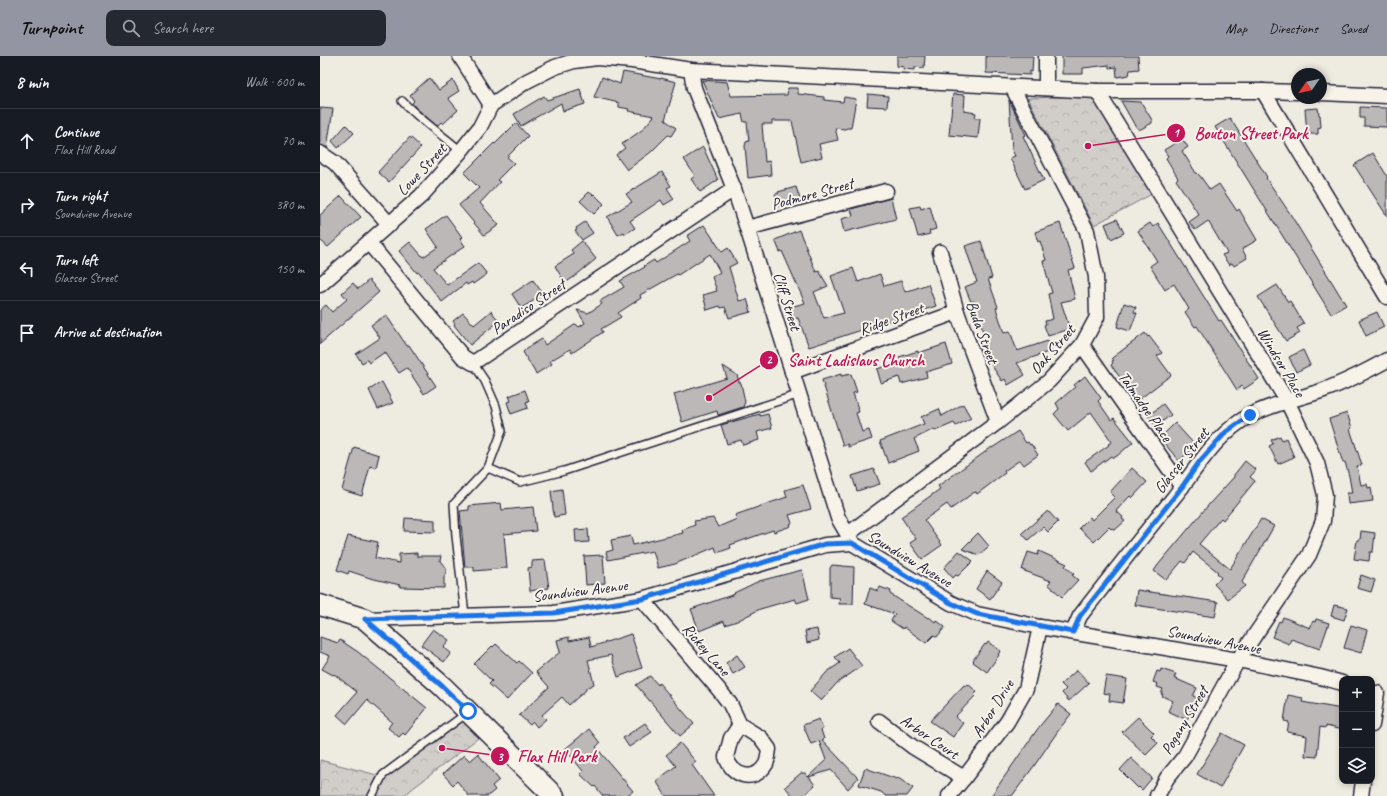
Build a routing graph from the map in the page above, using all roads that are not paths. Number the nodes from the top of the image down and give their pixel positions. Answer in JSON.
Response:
{"nodes":[{"id":1,"x":460,"y":56,"type":"edge"},
{"id":2,"x":1046,"y":56,"type":"edge"},
{"id":3,"x":691,"y":70,"type":"junction"},
{"id":4,"x":1012,"y":87,"type":"junction"},
{"id":5,"x":1046,"y":88,"type":"junction"},
{"id":6,"x":1097,"y":91,"type":"junction"},
{"id":7,"x":1263,"y":91,"type":"junction"},
{"id":8,"x":1291,"y":92,"type":"edge"},
{"id":9,"x":1327,"y":93,"type":"edge"},
{"id":10,"x":1387,"y":96,"type":"edge"},
{"id":11,"x":402,"y":101,"type":"dead end"},
{"id":12,"x":492,"y":105,"type":"junction"},
{"id":13,"x":461,"y":151,"type":"junction"},
{"id":14,"x":320,"y":153,"type":"edge"},
{"id":15,"x":734,"y":189,"type":"junction"},
{"id":16,"x":886,"y":191,"type":"dead end"},
{"id":17,"x":390,"y":224,"type":"junction"},
{"id":18,"x":747,"y":228,"type":"junction"},
{"id":19,"x":369,"y":243,"type":"junction"},
{"id":20,"x":940,"y":252,"type":"dead end"},
{"id":21,"x":320,"y":285,"type":"edge"},
{"id":22,"x":1387,"y":297,"type":"edge"},
{"id":23,"x":957,"y":312,"type":"junction"},
{"id":24,"x":1082,"y":345,"type":"junction"},
{"id":25,"x":1387,"y":360,"type":"edge"},
{"id":26,"x":473,"y":363,"type":"junction"},
{"id":27,"x":792,"y":372,"type":"junction"},
{"id":28,"x":800,"y":394,"type":"junction"},
{"id":29,"x":1287,"y":400,"type":"junction"},
{"id":30,"x":998,"y":422,"type":"junction"},
{"id":31,"x":488,"y":468,"type":"junction"},
{"id":32,"x":1182,"y":487,"type":"junction"},
{"id":33,"x":850,"y":538,"type":"junction"},
{"id":34,"x":642,"y":599,"type":"junction"},
{"id":35,"x":320,"y":605,"type":"edge"},
{"id":36,"x":465,"y":615,"type":"junction"},
{"id":37,"x":365,"y":619,"type":"junction"},
{"id":38,"x":1040,"y":626,"type":"junction"},
{"id":39,"x":1073,"y":632,"type":"junction"},
{"id":40,"x":1238,"y":660,"type":"junction"},
{"id":41,"x":1339,"y":682,"type":"edge"},
{"id":42,"x":1379,"y":694,"type":"edge"},
{"id":43,"x":468,"y":711,"type":"junction"},
{"id":44,"x":1375,"y":712,"type":"edge"},
{"id":45,"x":879,"y":721,"type":"dead end"},
{"id":46,"x":740,"y":724,"type":"dead end"},
{"id":47,"x":964,"y":778,"type":"junction"},
{"id":48,"x":1363,"y":784,"type":"edge"},
{"id":49,"x":372,"y":796,"type":"edge"},
{"id":50,"x":554,"y":796,"type":"edge"},
{"id":51,"x":949,"y":796,"type":"edge"},
{"id":52,"x":1157,"y":796,"type":"edge"},
{"id":53,"x":1361,"y":796,"type":"edge"}],
"edges":[{"from":1,"to":12,"type":"street"},
{"from":2,"to":5,"type":"street"},
{"from":3,"to":4,"type":"street"},
{"from":3,"to":12,"type":"street"},
{"from":3,"to":15,"type":"street","name":"Cliff Street"},
{"from":4,"to":5,"type":"street"},
{"from":4,"to":24,"type":"street","name":"Oak Street"},
{"from":5,"to":6,"type":"street"},
{"from":6,"to":7,"type":"street"},
{"from":6,"to":29,"type":"street","name":"Windsor Place"},
{"from":7,"to":8,"type":"street"},
{"from":7,"to":22,"type":"street"},
{"from":9,"to":10,"type":"street"},
{"from":11,"to":13,"type":"lane"},
{"from":12,"to":13,"type":"street","name":"Lowe Street"},
{"from":13,"to":17,"type":"street","name":"Lowe Street"},
{"from":14,"to":17,"type":"street"},
{"from":15,"to":18,"type":"street","name":"Cliff Street"},
{"from":15,"to":26,"type":"street","name":"Paradiso Street"},
{"from":16,"to":18,"type":"street","name":"Podmore Street"},
{"from":17,"to":19,"type":"street","name":"Lowe Street"},
{"from":18,"to":27,"type":"street","name":"Cliff Street"},
{"from":19,"to":21,"type":"street","name":"Lowe Street"},
{"from":19,"to":26,"type":"street"},
{"from":20,"to":23,"type":"street","name":"Buda Street"},
{"from":23,"to":27,"type":"street","name":"Ridge Street"},
{"from":23,"to":30,"type":"street","name":"Buda Street"},
{"from":24,"to":30,"type":"street","name":"Oak Street"},
{"from":24,"to":32,"type":"street","name":"Talmadge Place"},
{"from":25,"to":29,"type":"street","name":"Glasser Street"},
{"from":26,"to":31,"type":"lane"},
{"from":27,"to":28,"type":"street","name":"Cliff Street"},
{"from":28,"to":31,"type":"lane"},
{"from":28,"to":33,"type":"street","name":"Cliff Street"},
{"from":29,"to":32,"type":"street","name":"Glasser Street"},
{"from":29,"to":40,"type":"street","name":"Windsor Place"},
{"from":30,"to":33,"type":"street","name":"Oak Street"},
{"from":31,"to":36,"type":"lane"},
{"from":32,"to":39,"type":"street","name":"Glasser Street"},
{"from":33,"to":34,"type":"street","name":"Soundview Avenue"},
{"from":33,"to":38,"type":"street","name":"Soundview Avenue"},
{"from":34,"to":36,"type":"street","name":"Soundview Avenue"},
{"from":34,"to":46,"type":"street","name":"Rickey Lane"},
{"from":35,"to":37,"type":"main road"},
{"from":36,"to":37,"type":"street","name":"Soundview Avenue"},
{"from":37,"to":43,"type":"main road"},
{"from":38,"to":39,"type":"street","name":"Soundview Avenue"},
{"from":38,"to":47,"type":"street","name":"Arbor Drive"},
{"from":39,"to":40,"type":"street","name":"Soundview Avenue"},
{"from":40,"to":41,"type":"street","name":"Soundview Avenue"},
{"from":40,"to":52,"type":"street","name":"Pogany Street"},
{"from":42,"to":44,"type":"street"},
{"from":43,"to":49,"type":"lane"},
{"from":43,"to":50,"type":"main road"},
{"from":45,"to":47,"type":"street","name":"Arbor Court"},
{"from":47,"to":51,"type":"street","name":"Arbor Drive"},
{"from":48,"to":53,"type":"street"}]}
